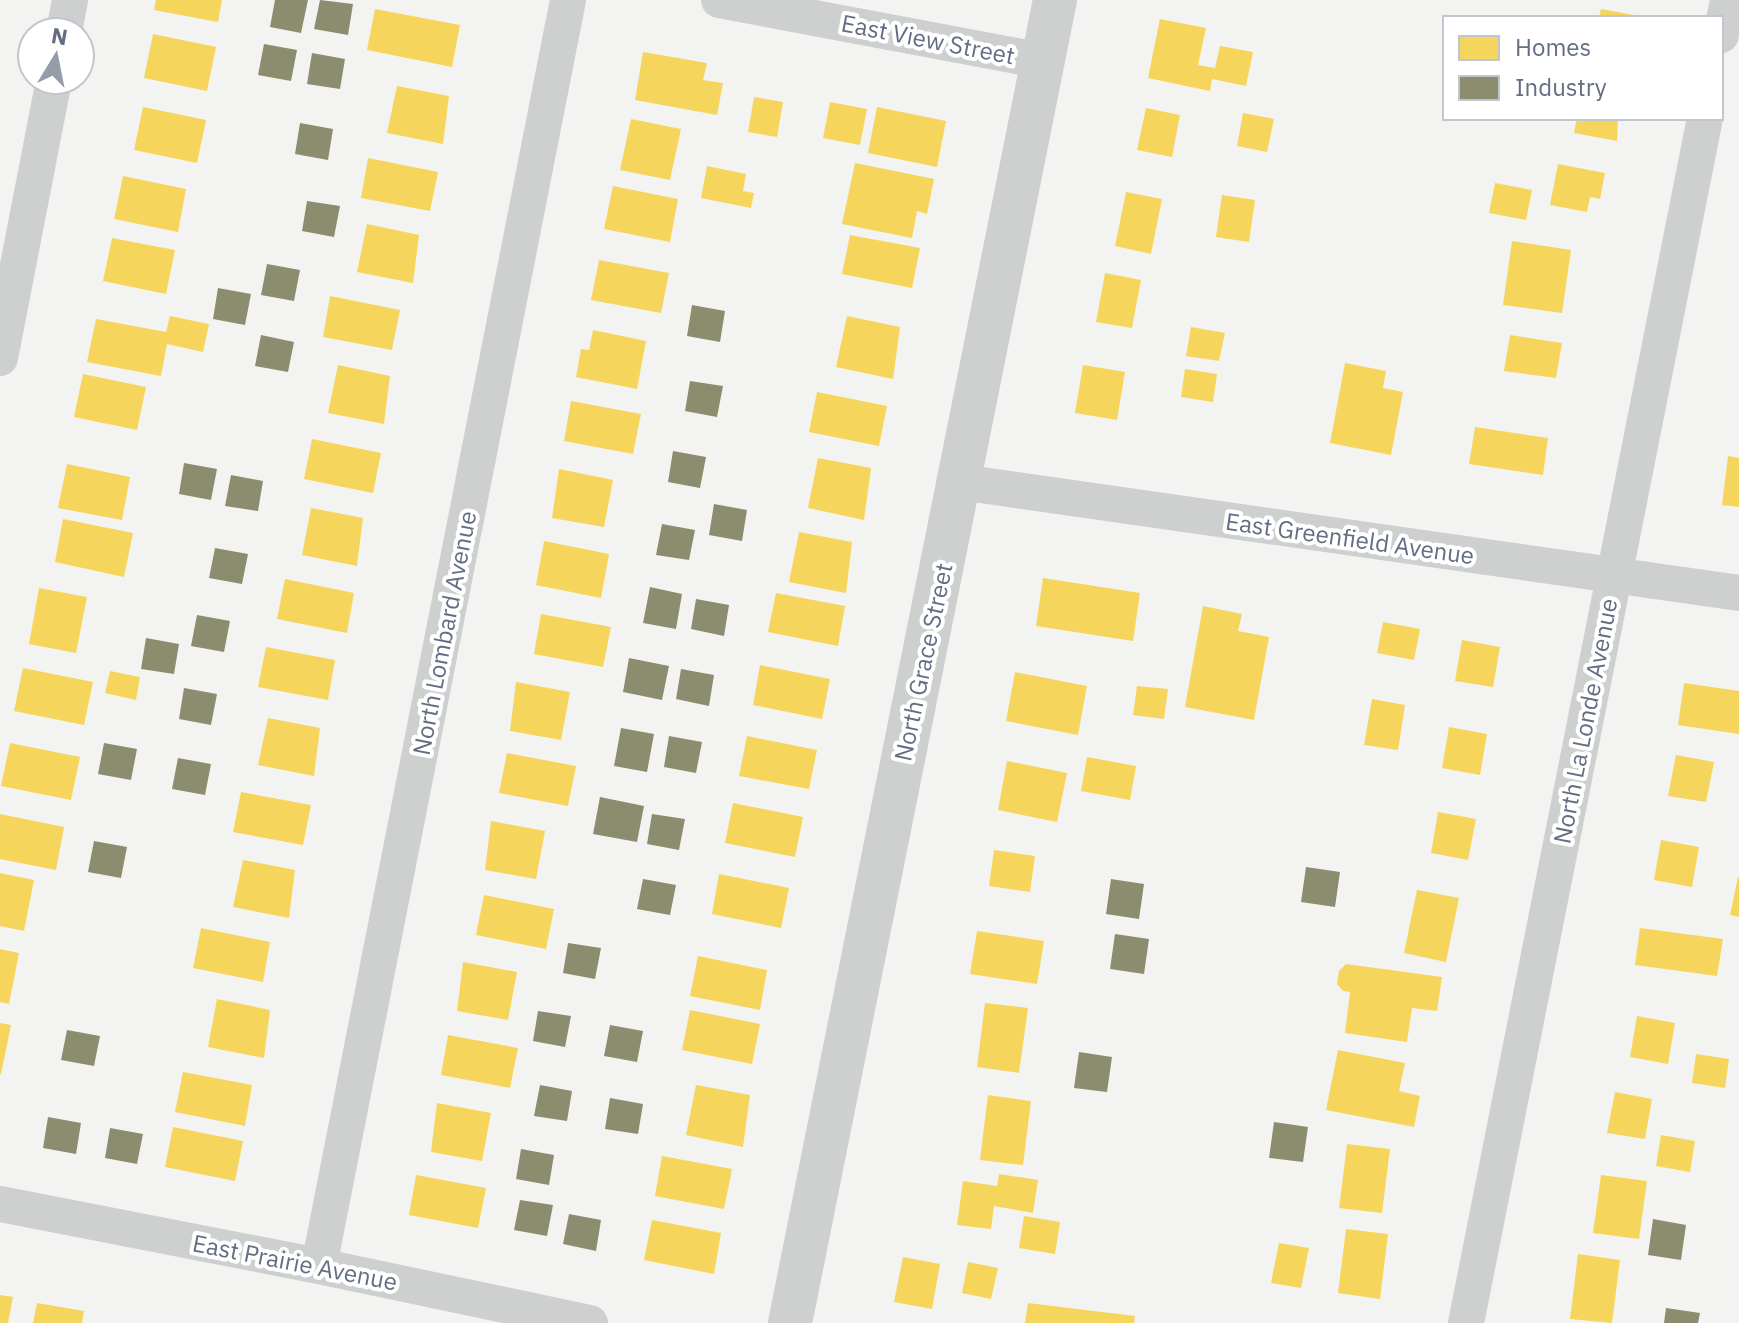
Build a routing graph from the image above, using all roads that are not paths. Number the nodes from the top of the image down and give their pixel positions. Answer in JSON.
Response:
{"nodes":[{"id":1,"x":568,"y":0,"type":"edge"},
{"id":2,"x":719,"y":0,"type":"edge"},
{"id":3,"x":1055,"y":0,"type":"edge"},
{"id":4,"x":1728,"y":0,"type":"edge"},
{"id":5,"x":1723,"y":25,"type":"edge"},
{"id":6,"x":1043,"y":61,"type":"junction"},
{"id":7,"x":51,"y":96,"type":"edge"},
{"id":8,"x":1705,"y":120,"type":"edge"},
{"id":9,"x":0,"y":358,"type":"edge"},
{"id":10,"x":960,"y":482,"type":"junction"},
{"id":11,"x":1614,"y":576,"type":"junction"},
{"id":12,"x":1739,"y":593,"type":"edge"},
{"id":13,"x":0,"y":1204,"type":"edge"},
{"id":14,"x":319,"y":1266,"type":"junction"},
{"id":15,"x":590,"y":1323,"type":"edge"},
{"id":16,"x":790,"y":1323,"type":"edge"},
{"id":17,"x":1466,"y":1323,"type":"edge"}],
"edges":[{"from":1,"to":14,"type":"street","name":"North Lombard Avenue"},
{"from":2,"to":6,"type":"street","name":"East View Street"},
{"from":3,"to":6,"type":"street","name":"North Grace Street"},
{"from":4,"to":5,"type":"street"},
{"from":6,"to":10,"type":"street","name":"North Grace Street"},
{"from":7,"to":9,"type":"street"},
{"from":8,"to":11,"type":"street","name":"North La Londe Avenue"},
{"from":10,"to":11,"type":"street","name":"East Greenfield Avenue"},
{"from":10,"to":16,"type":"street","name":"North Grace Street"},
{"from":11,"to":12,"type":"street","name":"East Greenfield Avenue"},
{"from":11,"to":17,"type":"street","name":"North La Londe Avenue"},
{"from":13,"to":14,"type":"street","name":"East Prairie Avenue"},
{"from":14,"to":15,"type":"street","name":"East Prairie Avenue"}]}
